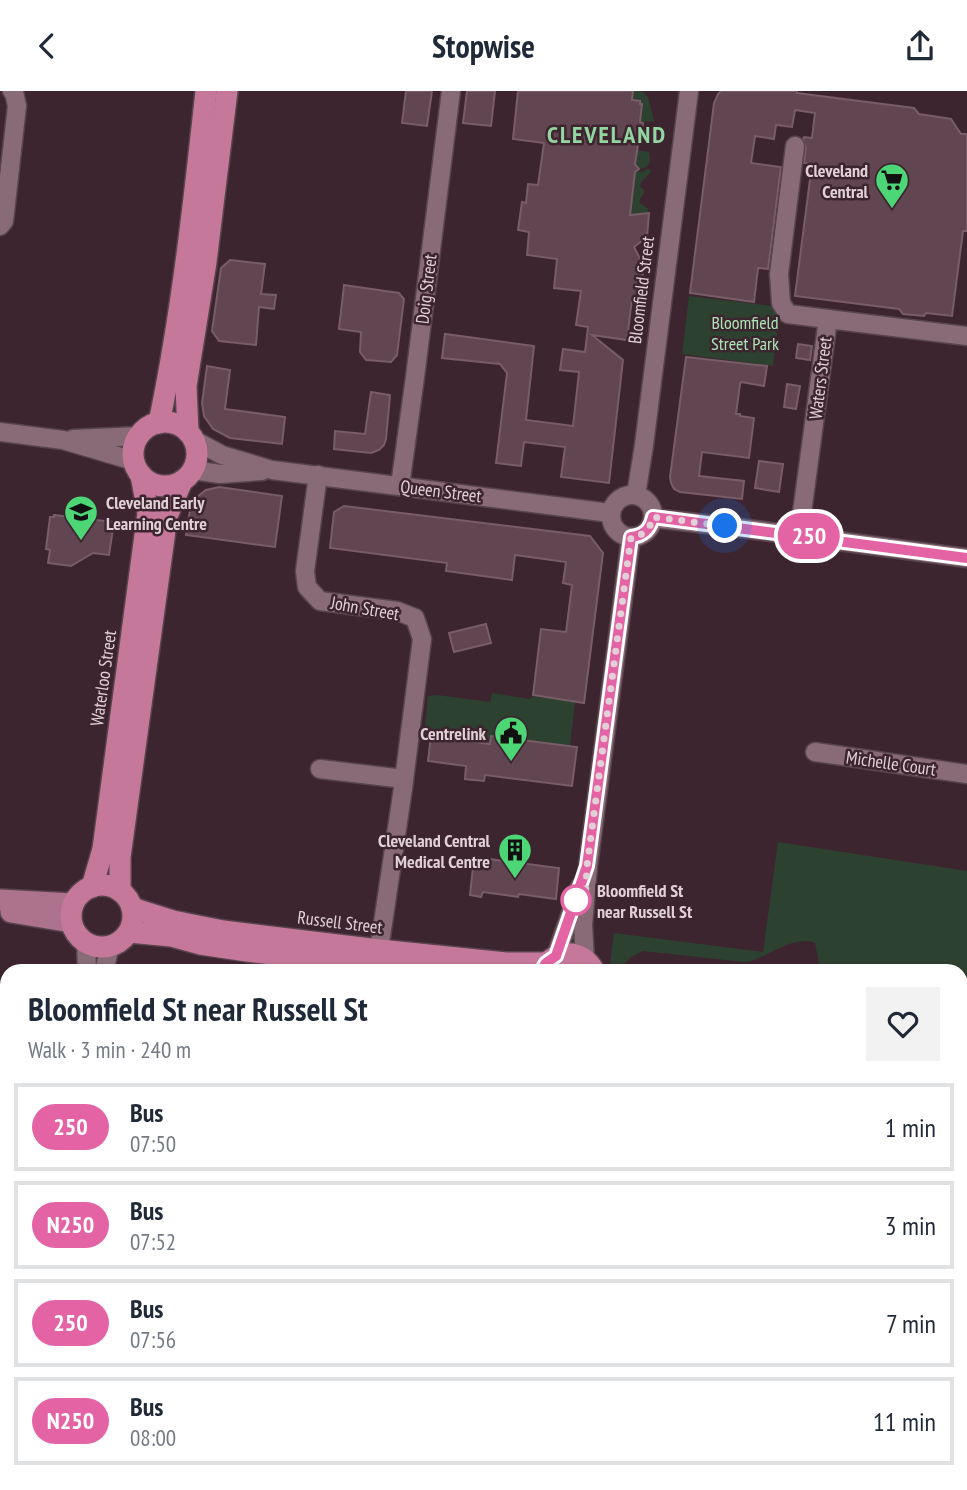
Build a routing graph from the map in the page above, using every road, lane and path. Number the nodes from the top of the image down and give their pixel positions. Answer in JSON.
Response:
{"nodes":[{"id":1,"x":12,"y":91,"type":"edge"},
{"id":2,"x":206,"y":91,"type":"edge"},
{"id":3,"x":227,"y":91,"type":"edge"},
{"id":4,"x":451,"y":91,"type":"edge"},
{"id":5,"x":689,"y":91,"type":"edge"},
{"id":6,"x":795,"y":145,"type":"dead end"},
{"id":7,"x":0,"y":226,"type":"edge"},
{"id":8,"x":828,"y":319,"type":"junction"},
{"id":9,"x":967,"y":336,"type":"edge"},
{"id":10,"x":159,"y":423,"type":"junction"},
{"id":11,"x":0,"y":432,"type":"edge"},
{"id":12,"x":139,"y":436,"type":"junction"},
{"id":13,"x":191,"y":436,"type":"junction"},
{"id":14,"x":63,"y":440,"type":"junction"},
{"id":15,"x":138,"y":468,"type":"junction"},
{"id":16,"x":272,"y":470,"type":"junction"},
{"id":17,"x":187,"y":475,"type":"junction"},
{"id":18,"x":318,"y":475,"type":"junction"},
{"id":19,"x":400,"y":486,"type":"junction"},
{"id":20,"x":636,"y":495,"type":"junction"},
{"id":21,"x":610,"y":513,"type":"junction"},
{"id":22,"x":653,"y":517,"type":"junction"},
{"id":23,"x":799,"y":535,"type":"junction"},
{"id":24,"x":631,"y":537,"type":"junction"},
{"id":25,"x":967,"y":558,"type":"edge"},
{"id":26,"x":815,"y":753,"type":"dead end"},
{"id":27,"x":320,"y":769,"type":"dead end"},
{"id":28,"x":967,"y":775,"type":"edge"},
{"id":29,"x":404,"y":779,"type":"junction"},
{"id":30,"x":587,"y":866,"type":"junction"},
{"id":31,"x":92,"y":887,"type":"junction"},
{"id":32,"x":120,"y":891,"type":"junction"},
{"id":33,"x":0,"y":900,"type":"edge"},
{"id":34,"x":132,"y":908,"type":"junction"},
{"id":35,"x":0,"y":910,"type":"edge"},
{"id":36,"x":72,"y":913,"type":"junction"},
{"id":37,"x":129,"y":932,"type":"junction"},
{"id":38,"x":86,"y":943,"type":"junction"},
{"id":39,"x":110,"y":947,"type":"junction"},
{"id":40,"x":379,"y":950,"type":"junction"},
{"id":41,"x":547,"y":963,"type":"edge"},
{"id":42,"x":87,"y":964,"type":"edge"},
{"id":43,"x":106,"y":964,"type":"edge"},
{"id":44,"x":353,"y":964,"type":"edge"},
{"id":45,"x":588,"y":964,"type":"edge"},
{"id":46,"x":590,"y":964,"type":"edge"}],
"edges":[{"from":1,"to":7,"type":"street"},
{"from":2,"to":10,"type":"highway"},
{"from":3,"to":13,"type":"highway"},
{"from":4,"to":19,"type":"street","name":"Doig Street"},
{"from":5,"to":20,"type":"street","name":"Bloomfield Street"},
{"from":6,"to":8,"type":"street"},
{"from":8,"to":9,"type":"street","name":"Waters Street"},
{"from":8,"to":23,"type":"street","name":"Waters Street"},
{"from":10,"to":12,"type":"highway"},
{"from":10,"to":13,"type":"highway"},
{"from":11,"to":14,"type":"street"},
{"from":12,"to":14,"type":"street"},
{"from":12,"to":15,"type":"highway"},
{"from":13,"to":16,"type":"street","name":"Queen Street"},
{"from":13,"to":17,"type":"highway"},
{"from":14,"to":15,"type":"street"},
{"from":15,"to":17,"type":"highway"},
{"from":15,"to":31,"type":"highway","name":"Waterloo Street"},
{"from":16,"to":17,"type":"street","name":"Queen Street"},
{"from":16,"to":18,"type":"street","name":"Queen Street"},
{"from":17,"to":32,"type":"highway"},
{"from":18,"to":19,"type":"street","name":"Queen Street"},
{"from":18,"to":29,"type":"street","name":"John Street"},
{"from":19,"to":21,"type":"street","name":"Queen Street"},
{"from":20,"to":21,"type":"street"},
{"from":20,"to":22,"type":"street"},
{"from":21,"to":24,"type":"street"},
{"from":22,"to":23,"type":"street"},
{"from":22,"to":24,"type":"street"},
{"from":23,"to":25,"type":"street"},
{"from":24,"to":30,"type":"street"},
{"from":26,"to":28,"type":"street","name":"Michelle Court"},
{"from":27,"to":29,"type":"street"},
{"from":29,"to":40,"type":"street","name":"John Street"},
{"from":30,"to":41,"type":"street"},
{"from":30,"to":46,"type":"street"},
{"from":31,"to":32,"type":"highway"},
{"from":31,"to":36,"type":"highway"},
{"from":32,"to":34,"type":"highway"},
{"from":33,"to":36,"type":"main road"},
{"from":34,"to":37,"type":"highway"},
{"from":34,"to":40,"type":"highway","name":"Russell Street"},
{"from":35,"to":36,"type":"main road"},
{"from":36,"to":38,"type":"highway"},
{"from":37,"to":39,"type":"highway"},
{"from":37,"to":44,"type":"highway"},
{"from":38,"to":39,"type":"highway"},
{"from":38,"to":42,"type":"street"},
{"from":39,"to":43,"type":"street"},
{"from":40,"to":41,"type":"highway","name":"Russell Street"},
{"from":41,"to":45,"type":"highway","name":"Russell Street"}]}
